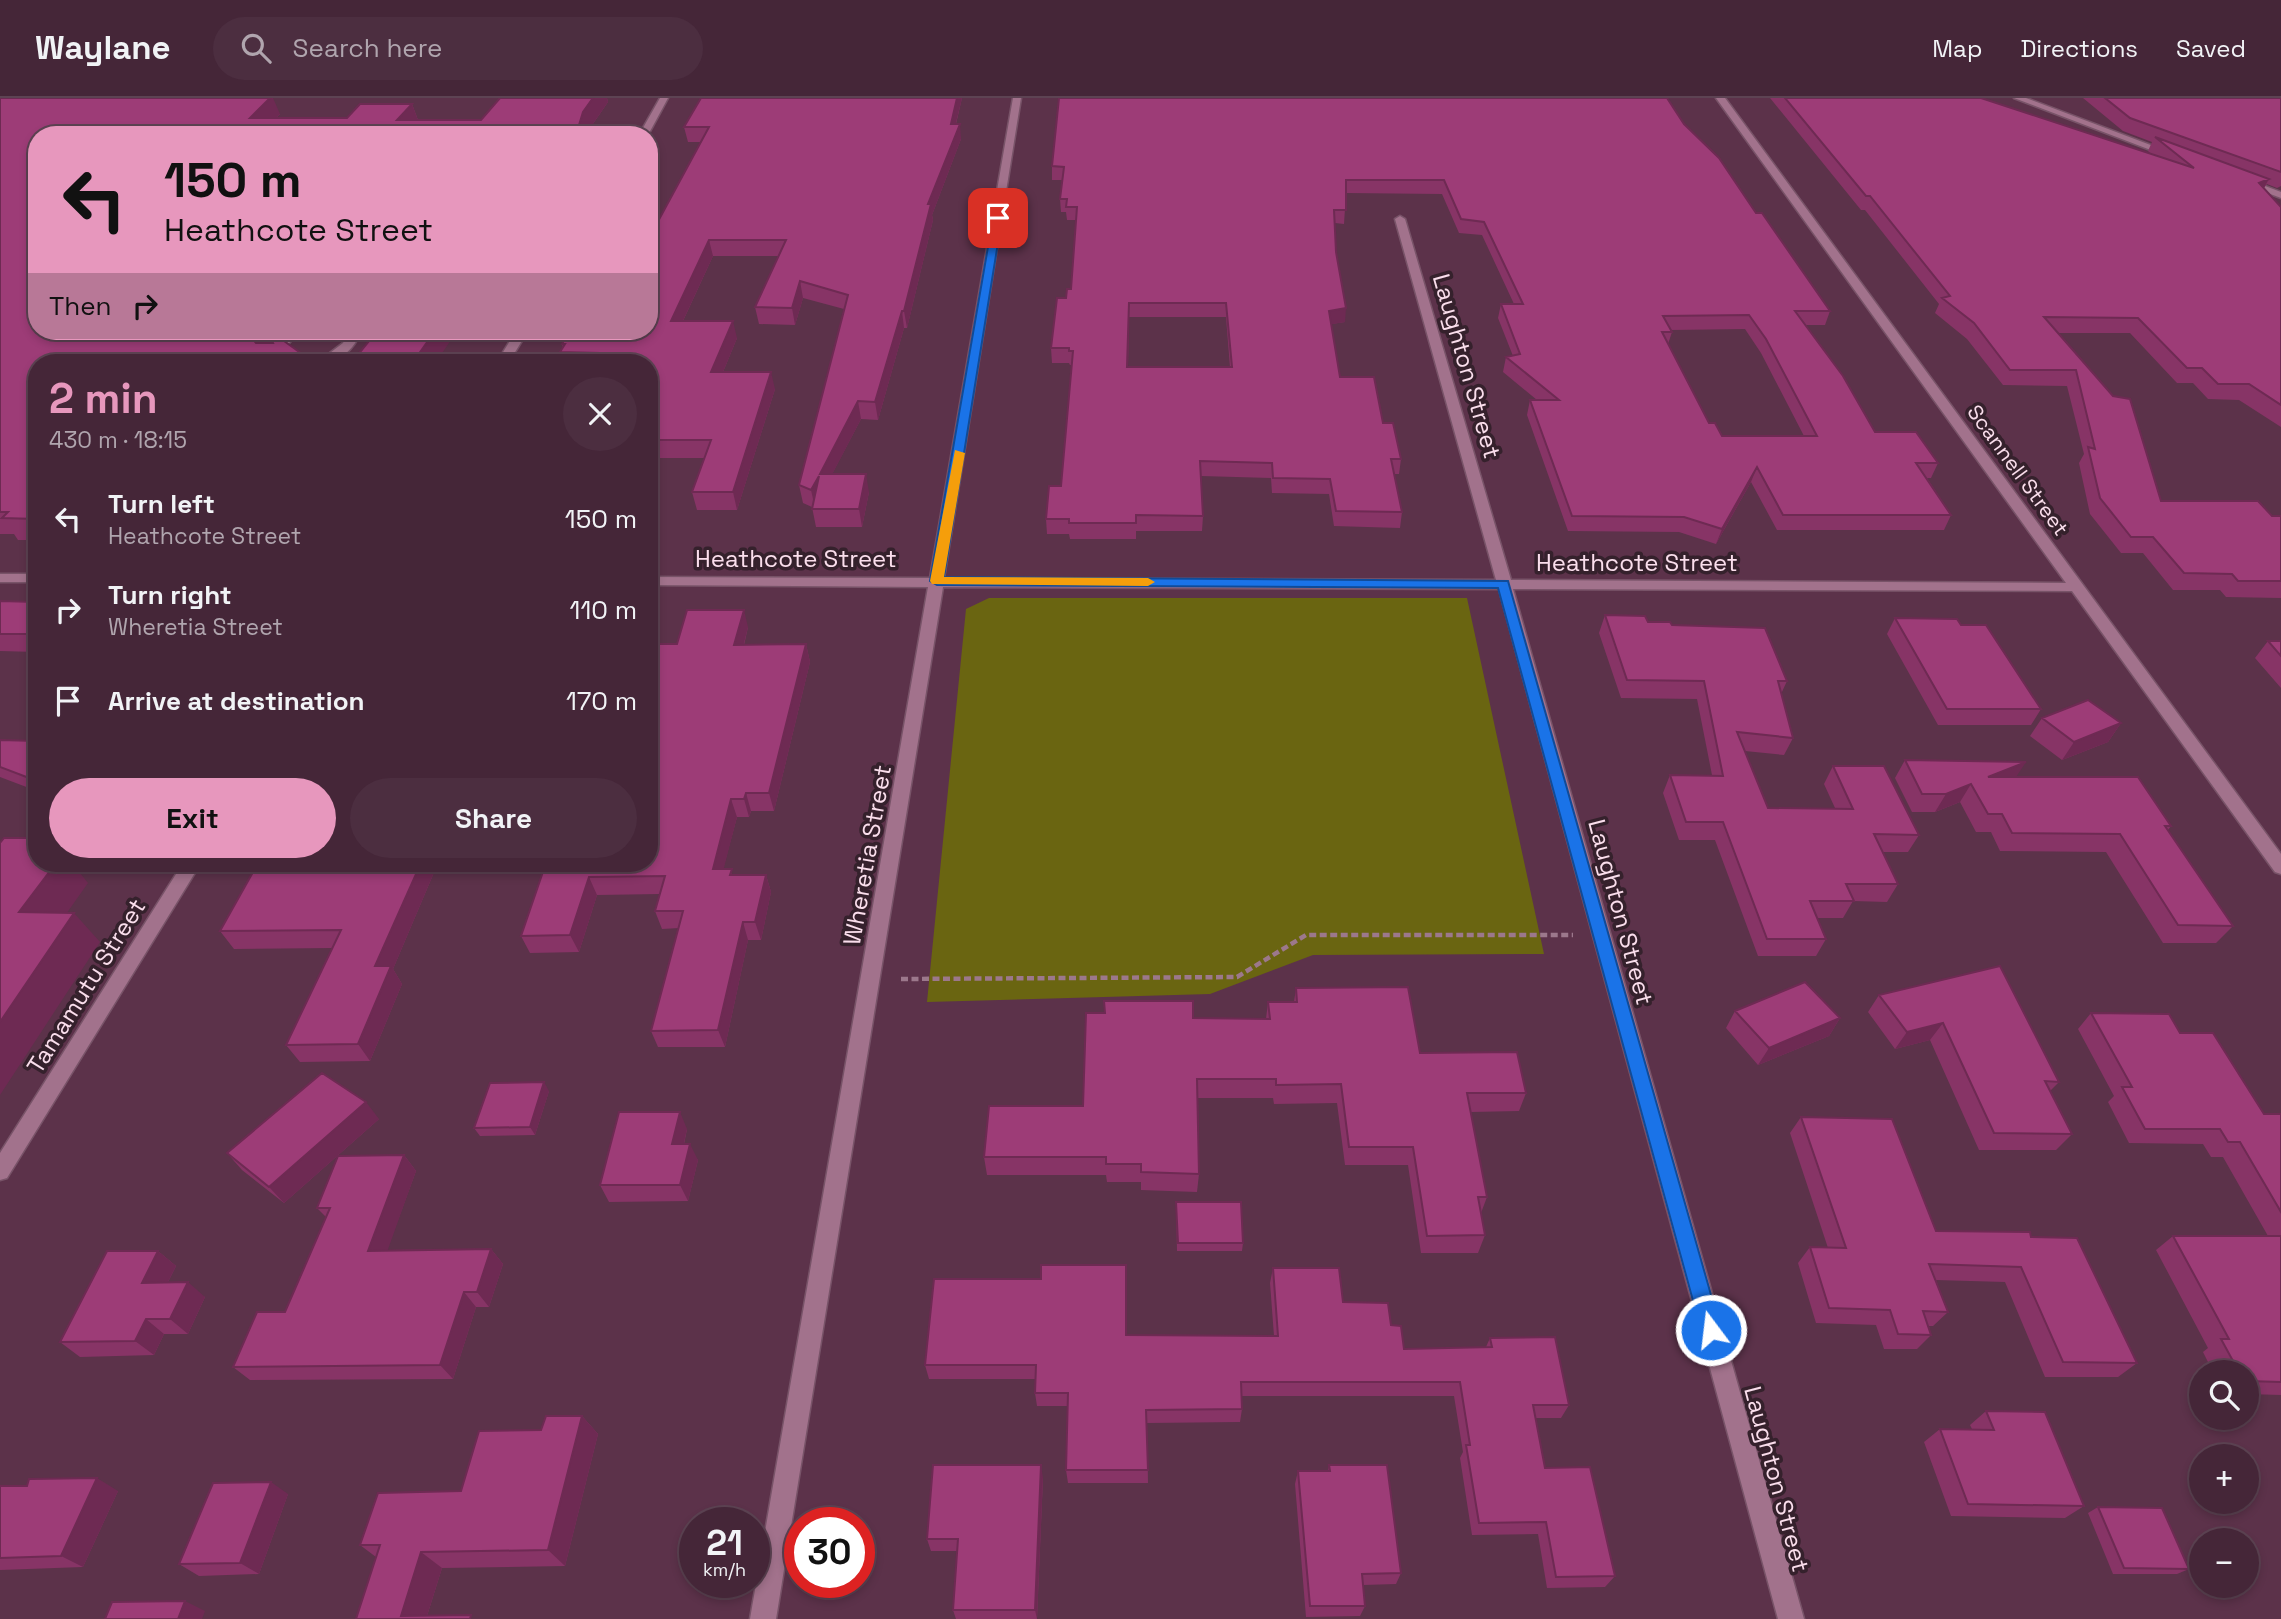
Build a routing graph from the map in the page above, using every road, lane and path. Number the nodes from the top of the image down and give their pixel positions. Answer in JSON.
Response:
{"nodes":[{"id":1,"x":664,"y":98,"type":"edge"},
{"id":2,"x":1017,"y":98,"type":"edge"},
{"id":3,"x":1720,"y":98,"type":"edge"},
{"id":4,"x":2018,"y":98,"type":"edge"},
{"id":5,"x":648,"y":126,"type":"edge"},
{"id":6,"x":2181,"y":158,"type":"edge"},
{"id":7,"x":2231,"y":176,"type":"edge"},
{"id":8,"x":2281,"y":195,"type":"edge"},
{"id":9,"x":1400,"y":219,"type":"dead end"},
{"id":10,"x":287,"y":340,"type":"edge"},
{"id":11,"x":352,"y":340,"type":"edge"},
{"id":12,"x":275,"y":354,"type":"edge"},
{"id":13,"x":337,"y":354,"type":"edge"},
{"id":14,"x":0,"y":578,"type":"edge"},
{"id":15,"x":28,"y":578,"type":"edge"},
{"id":16,"x":658,"y":581,"type":"edge"},
{"id":17,"x":937,"y":581,"type":"junction"},
{"id":18,"x":1503,"y":584,"type":"junction"},
{"id":19,"x":2078,"y":587,"type":"junction"},
{"id":20,"x":2281,"y":867,"type":"edge"},
{"id":21,"x":186,"y":872,"type":"edge"},
{"id":22,"x":1602,"y":935,"type":"junction"},
{"id":23,"x":871,"y":979,"type":"junction"},
{"id":24,"x":0,"y":1171,"type":"edge"},
{"id":25,"x":763,"y":1619,"type":"edge"},
{"id":26,"x":1791,"y":1619,"type":"edge"}],
"edges":[{"from":1,"to":5,"type":"street"},
{"from":2,"to":17,"type":"street","name":"Wheretia Street"},
{"from":3,"to":19,"type":"street","name":"Scannell Street"},
{"from":4,"to":6,"type":"street"},
{"from":7,"to":8,"type":"street"},
{"from":9,"to":18,"type":"street","name":"Laughton Street"},
{"from":10,"to":12,"type":"street"},
{"from":11,"to":13,"type":"street"},
{"from":14,"to":15,"type":"street"},
{"from":16,"to":17,"type":"street","name":"Heathcote Street"},
{"from":17,"to":18,"type":"street","name":"Heathcote Street"},
{"from":17,"to":23,"type":"street","name":"Wheretia Street"},
{"from":18,"to":19,"type":"street","name":"Heathcote Street"},
{"from":18,"to":22,"type":"street","name":"Laughton Street"},
{"from":19,"to":20,"type":"street","name":"Scannell Street"},
{"from":21,"to":24,"type":"street","name":"Tamamutu Street"},
{"from":22,"to":23,"type":"path"},
{"from":22,"to":26,"type":"street","name":"Laughton Street"},
{"from":23,"to":25,"type":"street","name":"Wheretia Street"}]}
